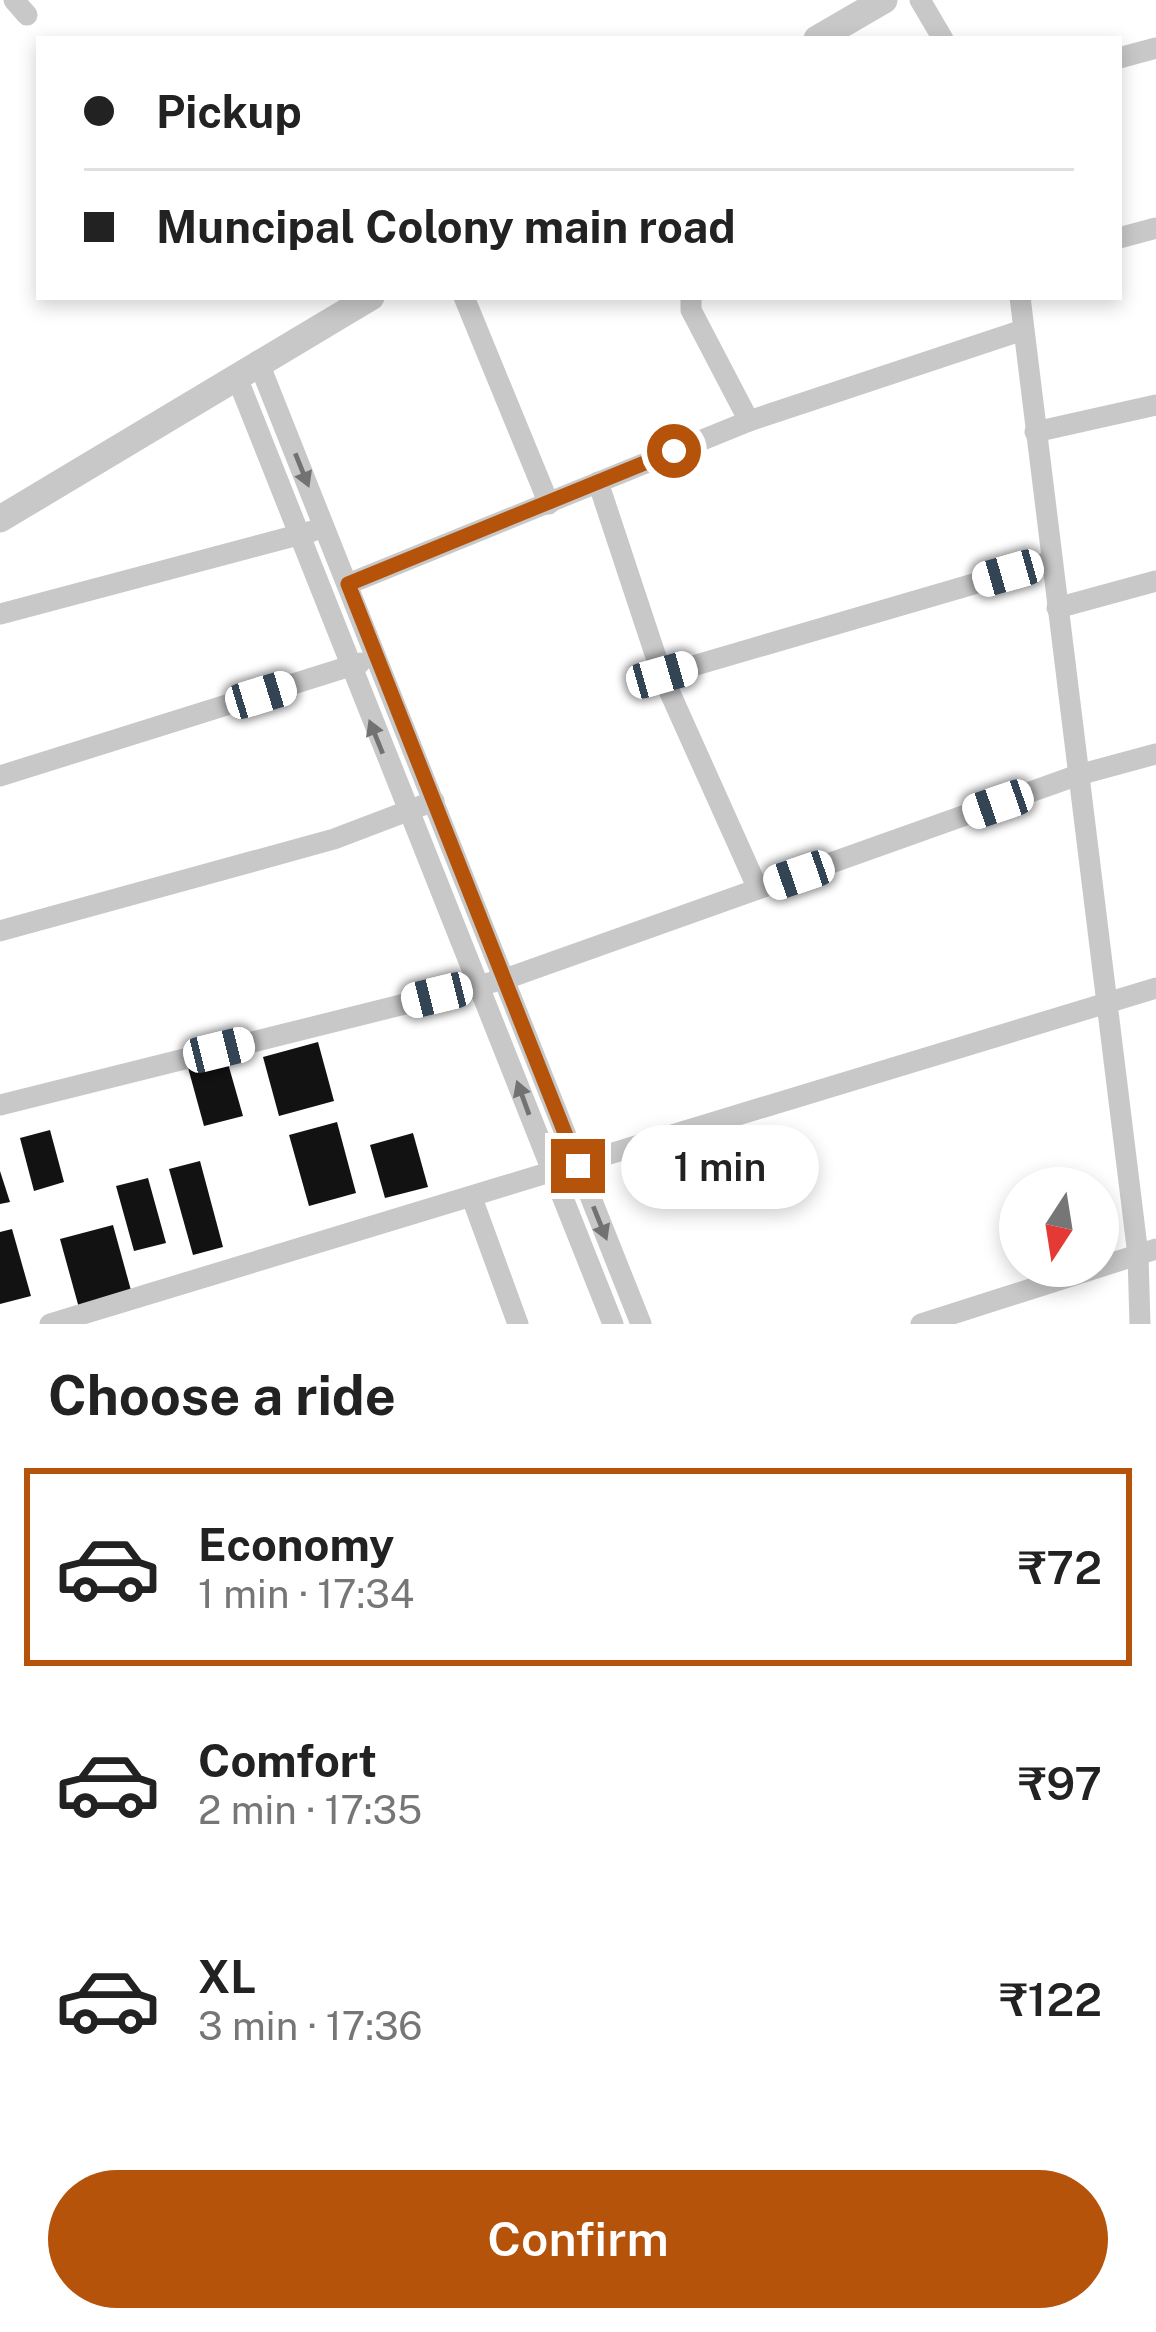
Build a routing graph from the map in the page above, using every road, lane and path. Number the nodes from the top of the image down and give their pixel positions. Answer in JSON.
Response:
{"nodes":[{"id":1,"x":884,"y":0,"type":"edge"},
{"id":2,"x":920,"y":0,"type":"edge"},
{"id":3,"x":822,"y":36,"type":"edge"},
{"id":4,"x":941,"y":36,"type":"edge"},
{"id":5,"x":1156,"y":48,"type":"edge"},
{"id":6,"x":1122,"y":57,"type":"edge"},
{"id":7,"x":1156,"y":228,"type":"edge"},
{"id":8,"x":1122,"y":237,"type":"edge"},
{"id":9,"x":366,"y":300,"type":"edge"},
{"id":10,"x":465,"y":300,"type":"edge"},
{"id":11,"x":691,"y":300,"type":"edge"},
{"id":12,"x":1020,"y":300,"type":"edge"},
{"id":13,"x":1023,"y":330,"type":"junction"},
{"id":14,"x":247,"y":368,"type":"junction"},
{"id":15,"x":1156,"y":405,"type":"edge"},
{"id":16,"x":748,"y":421,"type":"junction"},
{"id":17,"x":1035,"y":432,"type":"junction"},
{"id":18,"x":598,"y":482,"type":"junction"},
{"id":19,"x":549,"y":504,"type":"junction"},
{"id":20,"x":0,"y":519,"type":"edge"},
{"id":21,"x":324,"y":526,"type":"junction"},
{"id":22,"x":301,"y":536,"type":"junction"},
{"id":23,"x":1052,"y":561,"type":"junction"},
{"id":24,"x":1156,"y":581,"type":"edge"},
{"id":25,"x":348,"y":584,"type":"junction"},
{"id":26,"x":1057,"y":608,"type":"junction"},
{"id":27,"x":0,"y":614,"type":"edge"},
{"id":28,"x":377,"y":655,"type":"junction"},
{"id":29,"x":349,"y":668,"type":"junction"},
{"id":30,"x":662,"y":675,"type":"junction"},
{"id":31,"x":1156,"y":754,"type":"edge"},
{"id":32,"x":1078,"y":775,"type":"junction"},
{"id":33,"x":0,"y":776,"type":"edge"},
{"id":34,"x":434,"y":801,"type":"junction"},
{"id":35,"x":405,"y":810,"type":"junction"},
{"id":36,"x":758,"y":889,"type":"junction"},
{"id":37,"x":0,"y":932,"type":"edge"},
{"id":38,"x":505,"y":979,"type":"junction"},
{"id":39,"x":481,"y":985,"type":"junction"},
{"id":40,"x":1156,"y":988,"type":"edge"},
{"id":41,"x":1107,"y":1001,"type":"junction"},
{"id":42,"x":0,"y":1105,"type":"edge"},
{"id":43,"x":578,"y":1166,"type":"junction"},
{"id":44,"x":551,"y":1175,"type":"junction"},
{"id":45,"x":472,"y":1198,"type":"junction"},
{"id":46,"x":1147,"y":1252,"type":"edge"},
{"id":47,"x":50,"y":1324,"type":"edge"},
{"id":48,"x":518,"y":1324,"type":"edge"},
{"id":49,"x":613,"y":1324,"type":"edge"},
{"id":50,"x":641,"y":1324,"type":"edge"},
{"id":51,"x":921,"y":1324,"type":"edge"},
{"id":52,"x":1140,"y":1324,"type":"edge"}],
"edges":[{"from":1,"to":3,"type":"street"},
{"from":2,"to":4,"type":"street"},
{"from":5,"to":6,"type":"street"},
{"from":7,"to":8,"type":"street"},
{"from":9,"to":14,"type":"street"},
{"from":10,"to":19,"type":"street"},
{"from":11,"to":16,"type":"street"},
{"from":12,"to":13,"type":"street"},
{"from":13,"to":16,"type":"street"},
{"from":13,"to":17,"type":"street"},
{"from":14,"to":20,"type":"street"},
{"from":14,"to":21,"type":"street","one_way":true},
{"from":14,"to":22,"type":"street"},
{"from":15,"to":17,"type":"street"},
{"from":16,"to":18,"type":"street"},
{"from":17,"to":23,"type":"street"},
{"from":18,"to":19,"type":"street"},
{"from":18,"to":30,"type":"street"},
{"from":19,"to":25,"type":"street"},
{"from":21,"to":22,"type":"street"},
{"from":21,"to":25,"type":"street"},
{"from":22,"to":27,"type":"street"},
{"from":22,"to":29,"type":"street"},
{"from":23,"to":26,"type":"street"},
{"from":23,"to":30,"type":"street"},
{"from":24,"to":26,"type":"street"},
{"from":25,"to":28,"type":"street"},
{"from":26,"to":32,"type":"street"},
{"from":28,"to":29,"type":"street"},
{"from":28,"to":34,"type":"street"},
{"from":29,"to":33,"type":"street"},
{"from":35,"to":29,"type":"street","one_way":true},
{"from":30,"to":36,"type":"street"},
{"from":31,"to":32,"type":"street"},
{"from":32,"to":36,"type":"street"},
{"from":32,"to":41,"type":"street"},
{"from":34,"to":35,"type":"street"},
{"from":34,"to":38,"type":"street"},
{"from":35,"to":37,"type":"street"},
{"from":35,"to":39,"type":"street"},
{"from":36,"to":38,"type":"street"},
{"from":38,"to":39,"type":"street"},
{"from":38,"to":43,"type":"street"},
{"from":39,"to":42,"type":"street"},
{"from":44,"to":39,"type":"street","one_way":true},
{"from":40,"to":41,"type":"street"},
{"from":41,"to":43,"type":"street"},
{"from":41,"to":46,"type":"street"},
{"from":43,"to":44,"type":"street"},
{"from":43,"to":50,"type":"street","one_way":true},
{"from":44,"to":45,"type":"street"},
{"from":44,"to":49,"type":"street"},
{"from":45,"to":47,"type":"street"},
{"from":45,"to":48,"type":"street"},
{"from":46,"to":51,"type":"street"},
{"from":46,"to":52,"type":"street"}]}
